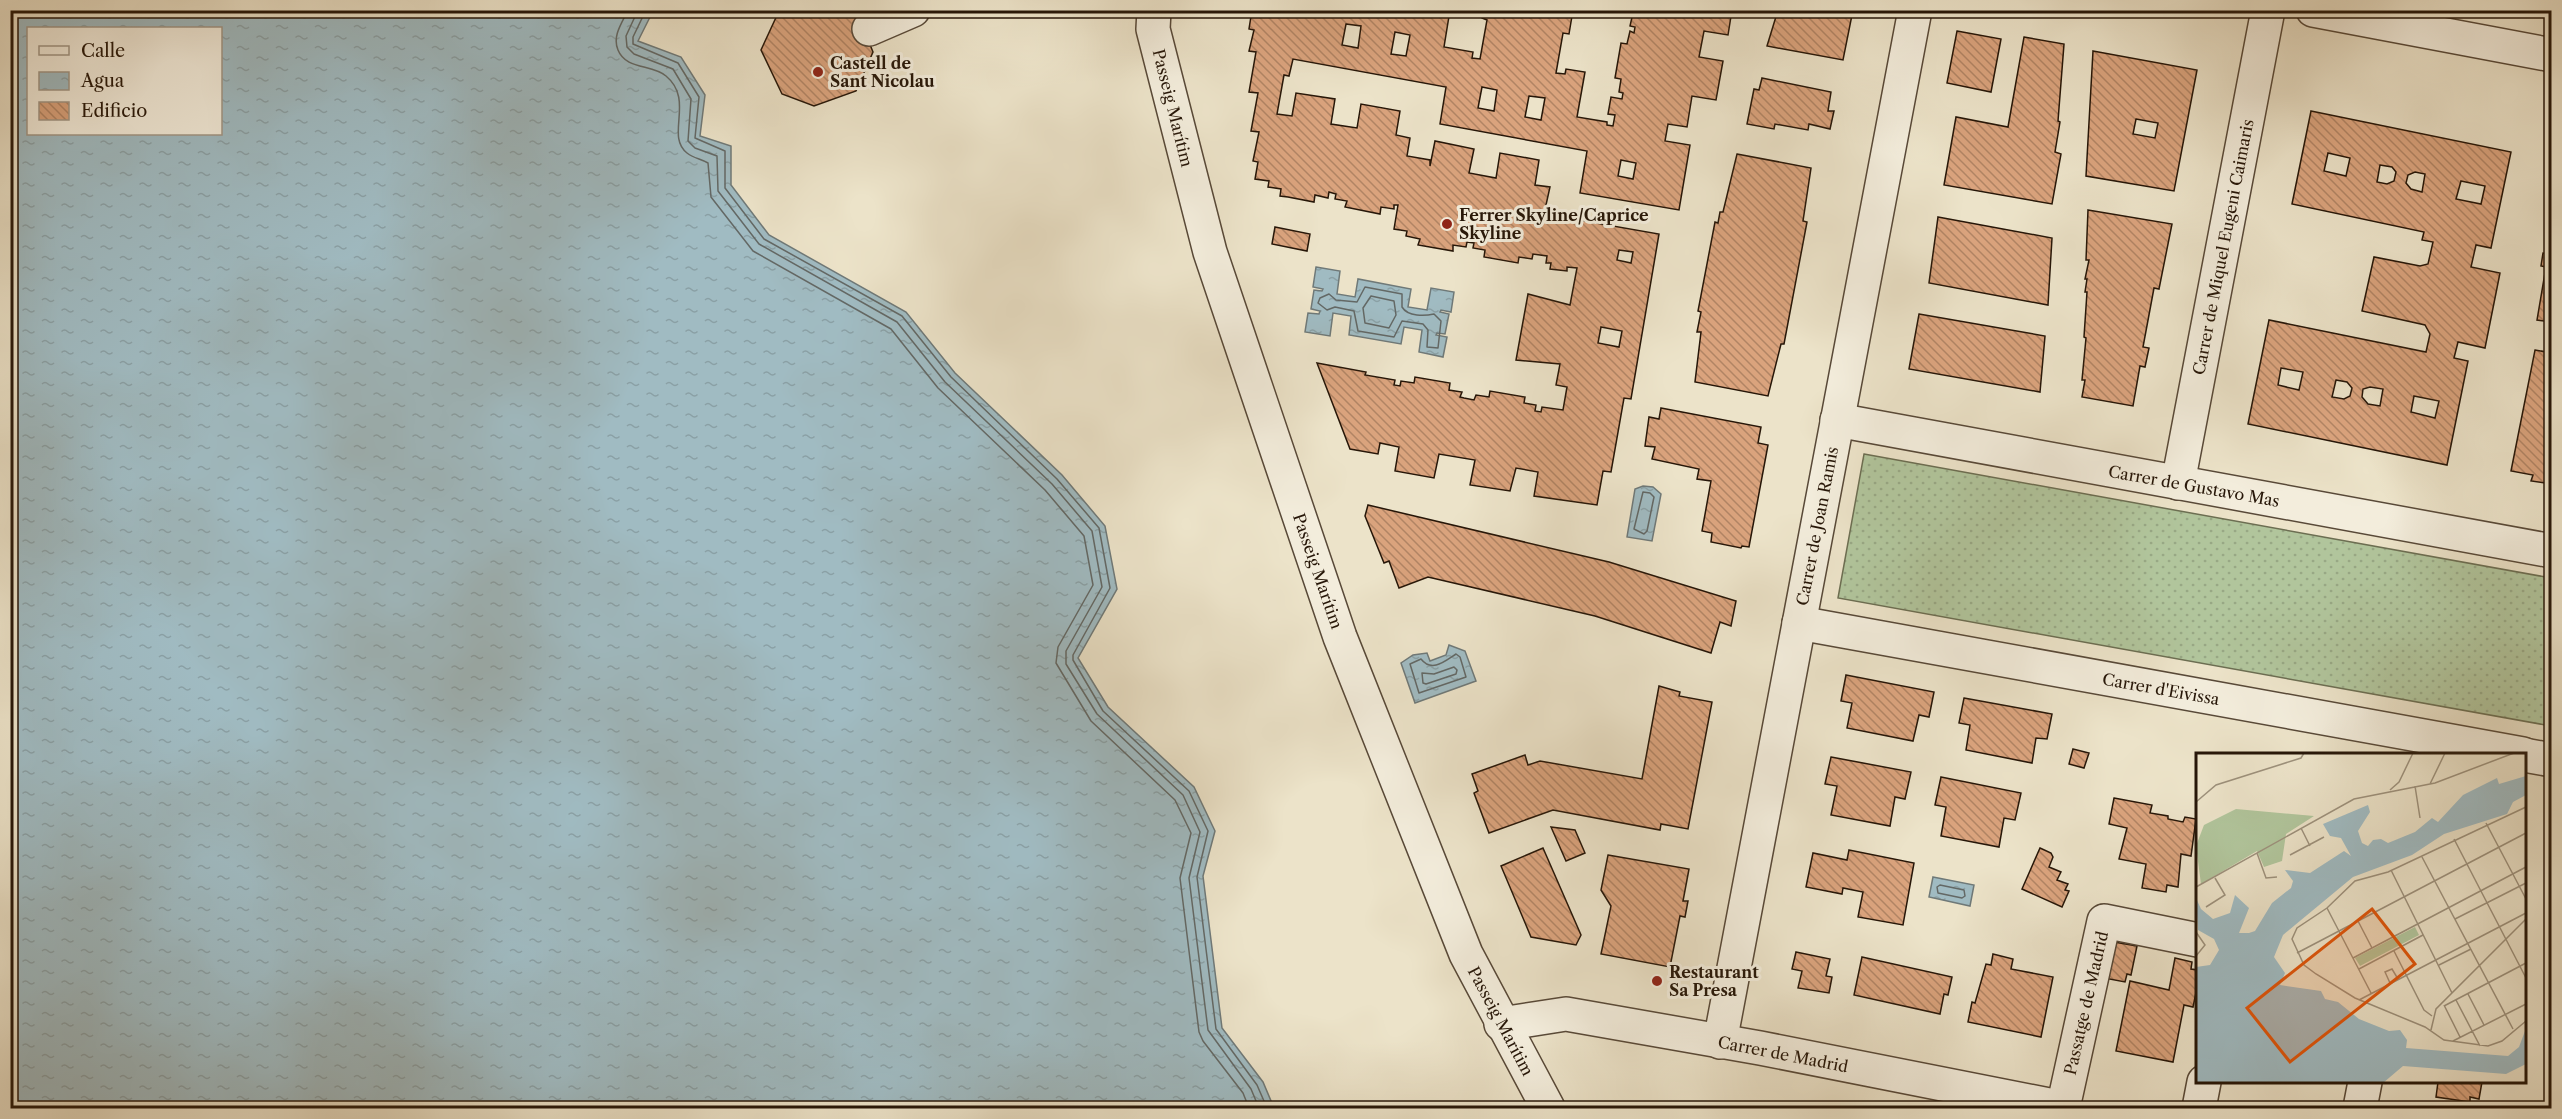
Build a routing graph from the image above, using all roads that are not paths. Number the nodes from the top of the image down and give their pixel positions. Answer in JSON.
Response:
{"nodes":[{"id":1,"x":913,"y":10,"type":"edge"},
{"id":2,"x":1154,"y":10,"type":"edge"},
{"id":3,"x":1915,"y":10,"type":"edge"},
{"id":4,"x":2268,"y":10,"type":"edge"},
{"id":5,"x":2313,"y":10,"type":"edge"},
{"id":6,"x":869,"y":29,"type":"dead end"},
{"id":7,"x":2552,"y":55,"type":"edge"},
{"id":8,"x":1837,"y":420,"type":"junction"},
{"id":9,"x":2178,"y":483,"type":"junction"},
{"id":10,"x":2552,"y":552,"type":"edge"},
{"id":11,"x":1799,"y":623,"type":"junction"},
{"id":12,"x":2431,"y":746,"type":"edge"},
{"id":13,"x":2503,"y":753,"type":"edge"},
{"id":14,"x":2526,"y":755,"type":"edge"},
{"id":15,"x":2552,"y":760,"type":"edge"},
{"id":16,"x":2196,"y":940,"type":"edge"},
{"id":17,"x":1501,"y":1024,"type":"junction"},
{"id":18,"x":1720,"y":1042,"type":"junction"},
{"id":19,"x":2204,"y":1083,"type":"edge"},
{"id":20,"x":2365,"y":1083,"type":"edge"},
{"id":21,"x":1548,"y":1108,"type":"edge"},
{"id":22,"x":2064,"y":1108,"type":"edge"},
{"id":23,"x":2199,"y":1108,"type":"edge"},
{"id":24,"x":2360,"y":1108,"type":"edge"}],
"edges":[{"from":1,"to":6,"type":"street"},
{"from":2,"to":17,"type":"street","name":"Passeig Marítim"},
{"from":3,"to":8,"type":"street","name":"Carrer de Joan Ramis"},
{"from":4,"to":9,"type":"street","name":"Carrer de Miquel Eugeni Caimaris"},
{"from":5,"to":7,"type":"street"},
{"from":8,"to":9,"type":"street","name":"Carrer de Gustavo Mas"},
{"from":8,"to":11,"type":"street","name":"Carrer de Joan Ramis"},
{"from":9,"to":10,"type":"street","name":"Carrer de Gustavo Mas"},
{"from":11,"to":12,"type":"street","name":"Carrer d'Eivissa"},
{"from":11,"to":18,"type":"street","name":"Carrer de Joan Ramis"},
{"from":12,"to":13,"type":"street","name":"Carrer d'Eivissa"},
{"from":14,"to":15,"type":"street","name":"Carrer d'Eivissa"},
{"from":16,"to":22,"type":"street","name":"Passatge de Madrid"},
{"from":17,"to":18,"type":"street","name":"Carrer de Madrid"},
{"from":17,"to":21,"type":"street","name":"Passeig Marítim"},
{"from":18,"to":22,"type":"street","name":"Carrer de Madrid"},
{"from":19,"to":23,"type":"street"},
{"from":20,"to":24,"type":"street"}]}
